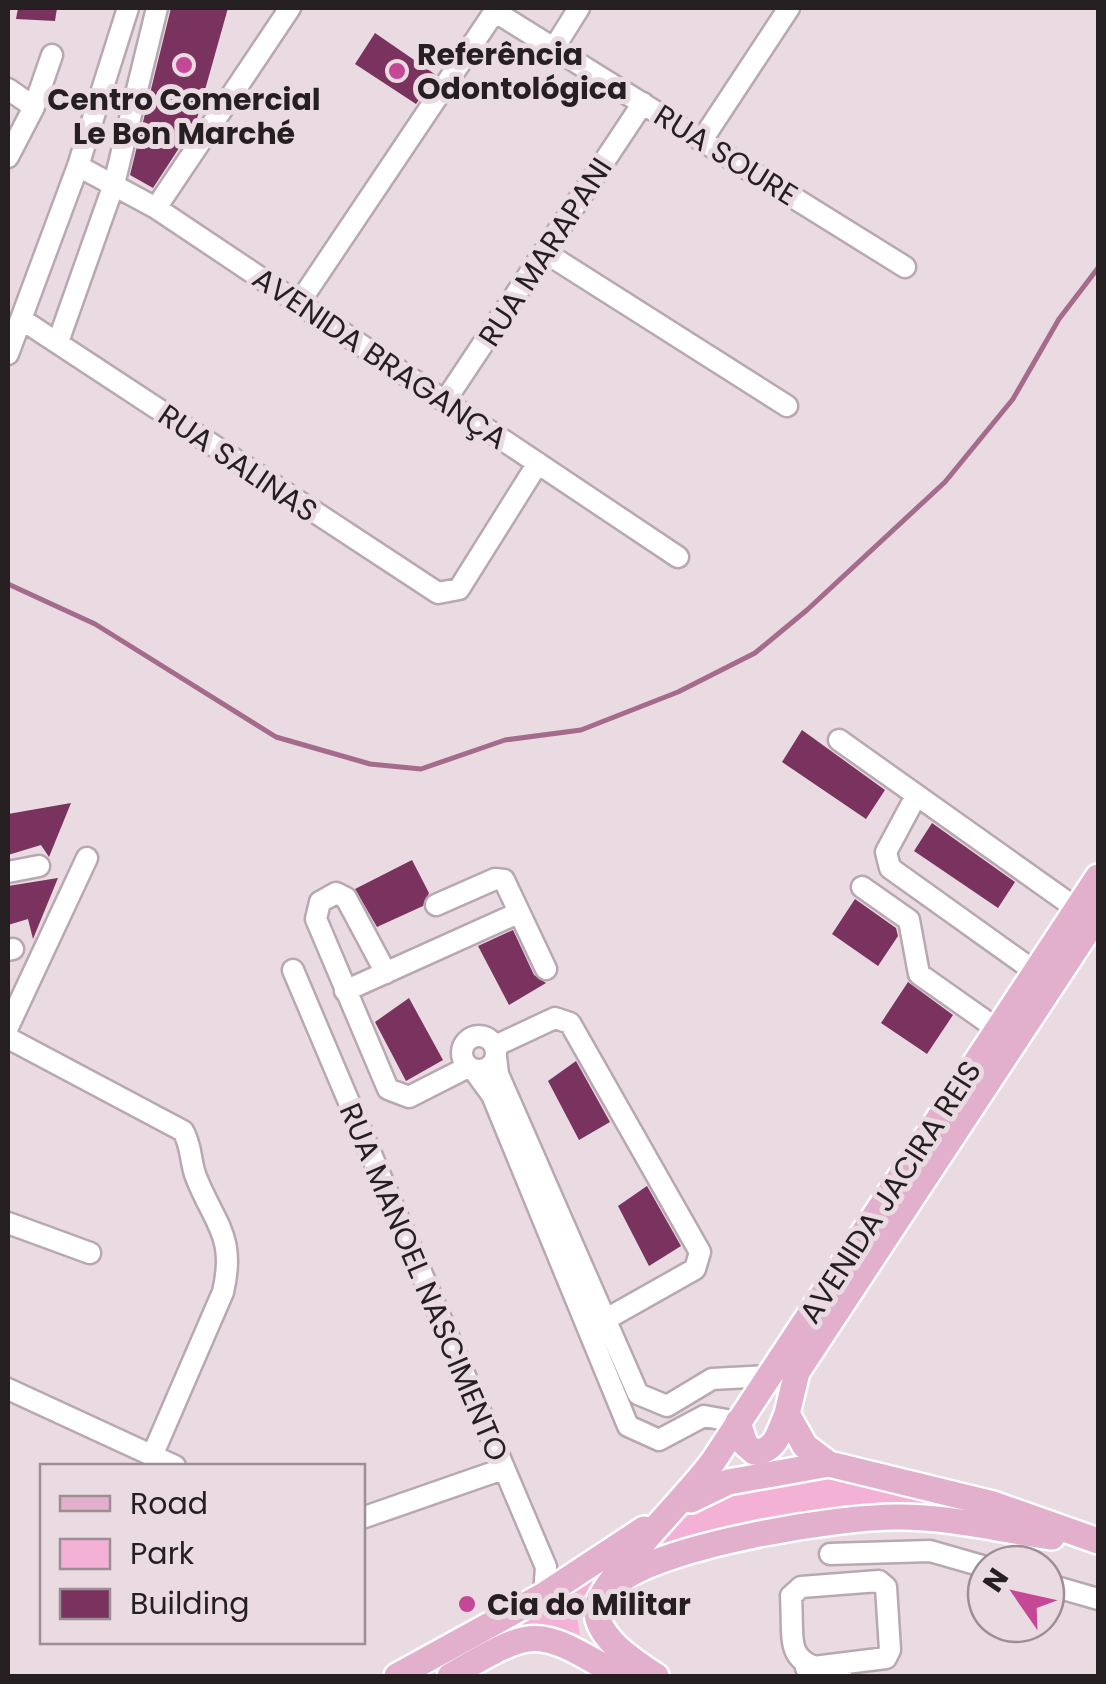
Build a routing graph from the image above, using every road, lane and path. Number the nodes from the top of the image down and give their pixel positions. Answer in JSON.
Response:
{"nodes":[{"id":1,"x":128,"y":8,"type":"edge"},
{"id":2,"x":157,"y":8,"type":"edge"},
{"id":3,"x":290,"y":8,"type":"edge"},
{"id":4,"x":579,"y":8,"type":"edge"},
{"id":5,"x":789,"y":8,"type":"edge"},
{"id":6,"x":496,"y":10,"type":"edge"},
{"id":7,"x":554,"y":48,"type":"junction"},
{"id":8,"x":52,"y":55,"type":"dead end"},
{"id":9,"x":8,"y":89,"type":"edge"},
{"id":10,"x":643,"y":102,"type":"junction"},
{"id":11,"x":34,"y":106,"type":"junction"},
{"id":12,"x":702,"y":140,"type":"junction"},
{"id":13,"x":8,"y":157,"type":"edge"},
{"id":14,"x":78,"y":166,"type":"junction"},
{"id":15,"x":114,"y":184,"type":"junction"},
{"id":16,"x":156,"y":208,"type":"junction"},
{"id":17,"x":546,"y":253,"type":"junction"},
{"id":18,"x":905,"y":267,"type":"dead end"},
{"id":19,"x":299,"y":303,"type":"junction"},
{"id":20,"x":21,"y":319,"type":"junction"},
{"id":21,"x":58,"y":342,"type":"junction"},
{"id":22,"x":8,"y":354,"type":"edge"},
{"id":23,"x":446,"y":401,"type":"junction"},
{"id":24,"x":787,"y":406,"type":"dead end"},
{"id":25,"x":538,"y":463,"type":"junction"},
{"id":26,"x":678,"y":556,"type":"dead end"},
{"id":27,"x":839,"y":740,"type":"dead end"},
{"id":28,"x":916,"y":796,"type":"junction"},
{"id":29,"x":87,"y":858,"type":"dead end"},
{"id":30,"x":38,"y":866,"type":"dead end"},
{"id":31,"x":8,"y":872,"type":"edge"},
{"id":32,"x":1098,"y":877,"type":"edge"},
{"id":33,"x":862,"y":887,"type":"dead end"},
{"id":34,"x":436,"y":905,"type":"dead end"},
{"id":35,"x":1088,"y":912,"type":"edge"},
{"id":36,"x":518,"y":913,"type":"junction"},
{"id":37,"x":546,"y":969,"type":"dead end"},
{"id":38,"x":294,"y":970,"type":"dead end"},
{"id":39,"x":1034,"y":971,"type":"junction"},
{"id":40,"x":386,"y":973,"type":"junction"},
{"id":41,"x":345,"y":991,"type":"junction"},
{"id":42,"x":8,"y":1027,"type":"edge"},
{"id":43,"x":997,"y":1029,"type":"junction"},
{"id":44,"x":8,"y":1038,"type":"edge"},
{"id":45,"x":496,"y":1052,"type":"junction"},
{"id":46,"x":470,"y":1068,"type":"junction"},
{"id":47,"x":8,"y":1223,"type":"edge"},
{"id":48,"x":90,"y":1254,"type":"dead end"},
{"id":49,"x":596,"y":1325,"type":"junction"},
{"id":50,"x":770,"y":1376,"type":"junction"},
{"id":51,"x":8,"y":1389,"type":"edge"},
{"id":52,"x":668,"y":1406,"type":"junction"},
{"id":53,"x":787,"y":1414,"type":"junction"},
{"id":54,"x":738,"y":1422,"type":"junction"},
{"id":55,"x":651,"y":1439,"type":"junction"},
{"id":56,"x":152,"y":1456,"type":"junction"},
{"id":57,"x":171,"y":1464,"type":"edge"},
{"id":58,"x":829,"y":1464,"type":"junction"},
{"id":59,"x":503,"y":1469,"type":"junction"},
{"id":60,"x":680,"y":1506,"type":"junction"},
{"id":61,"x":365,"y":1517,"type":"edge"},
{"id":62,"x":1098,"y":1542,"type":"edge"},
{"id":63,"x":830,"y":1554,"type":"dead end"},
{"id":64,"x":966,"y":1561,"type":"edge"},
{"id":65,"x":1066,"y":1589,"type":"edge"},
{"id":66,"x":602,"y":1594,"type":"junction"},
{"id":67,"x":544,"y":1595,"type":"junction"},
{"id":68,"x":1098,"y":1598,"type":"edge"},
{"id":69,"x":806,"y":1668,"type":"junction"},
{"id":70,"x":593,"y":1670,"type":"edge"},
{"id":71,"x":396,"y":1676,"type":"edge"},
{"id":72,"x":450,"y":1676,"type":"edge"},
{"id":73,"x":620,"y":1676,"type":"edge"},
{"id":74,"x":656,"y":1676,"type":"edge"},
{"id":75,"x":841,"y":1676,"type":"edge"}],
"edges":[{"from":1,"to":14,"type":"street"},
{"from":2,"to":15,"type":"street"},
{"from":3,"to":16,"type":"street"},
{"from":4,"to":7,"type":"street"},
{"from":5,"to":12,"type":"street"},
{"from":6,"to":7,"type":"street","name":"RUA SOURE"},
{"from":6,"to":19,"type":"street"},
{"from":7,"to":10,"type":"street","name":"RUA SOURE"},
{"from":8,"to":11,"type":"street"},
{"from":9,"to":11,"type":"street"},
{"from":10,"to":12,"type":"street","name":"RUA SOURE"},
{"from":10,"to":17,"type":"street","name":"RUA MARAPANI"},
{"from":11,"to":13,"type":"street"},
{"from":12,"to":18,"type":"street","name":"RUA SOURE"},
{"from":14,"to":15,"type":"street","name":"AVENIDA BRAGANÇA"},
{"from":14,"to":20,"type":"street"},
{"from":15,"to":16,"type":"street","name":"AVENIDA BRAGANÇA"},
{"from":15,"to":21,"type":"street"},
{"from":16,"to":19,"type":"street","name":"AVENIDA BRAGANÇA"},
{"from":17,"to":23,"type":"street","name":"RUA MARAPANI"},
{"from":17,"to":24,"type":"street"},
{"from":19,"to":23,"type":"street","name":"AVENIDA BRAGANÇA"},
{"from":20,"to":21,"type":"street","name":"RUA SALINAS"},
{"from":20,"to":22,"type":"street"},
{"from":21,"to":25,"type":"street","name":"RUA SALINAS"},
{"from":23,"to":25,"type":"street","name":"AVENIDA BRAGANÇA"},
{"from":25,"to":26,"type":"street","name":"AVENIDA BRAGANÇA"},
{"from":27,"to":28,"type":"street"},
{"from":28,"to":35,"type":"street"},
{"from":28,"to":39,"type":"street"},
{"from":29,"to":42,"type":"street"},
{"from":30,"to":31,"type":"street"},
{"from":32,"to":35,"type":"main road","name":"AVENIDA JACIRA REIS"},
{"from":33,"to":43,"type":"street"},
{"from":34,"to":36,"type":"street"},
{"from":35,"to":39,"type":"main road","name":"AVENIDA JACIRA REIS"},
{"from":35,"to":53,"type":"main road","name":"AVENIDA JACIRA REIS"},
{"from":36,"to":37,"type":"street"},
{"from":36,"to":40,"type":"street"},
{"from":38,"to":59,"type":"street","name":"RUA MANOEL NASCIMENTO"},
{"from":39,"to":43,"type":"main road","name":"AVENIDA JACIRA REIS"},
{"from":40,"to":41,"type":"street"},
{"from":40,"to":41,"type":"street"},
{"from":41,"to":46,"type":"street"},
{"from":43,"to":50,"type":"main road","name":"AVENIDA JACIRA REIS"},
{"from":44,"to":56,"type":"street"},
{"from":45,"to":46,"type":"street"},
{"from":45,"to":46,"type":"street"},
{"from":45,"to":49,"type":"street"},
{"from":45,"to":49,"type":"street"},
{"from":46,"to":49,"type":"street"},
{"from":47,"to":48,"type":"street"},
{"from":49,"to":52,"type":"street"},
{"from":49,"to":55,"type":"street"},
{"from":50,"to":52,"type":"street"},
{"from":50,"to":54,"type":"main road","name":"AVENIDA JACIRA REIS"},
{"from":51,"to":56,"type":"street"},
{"from":52,"to":55,"type":"street"},
{"from":53,"to":54,"type":"main road"},
{"from":53,"to":58,"type":"main road"},
{"from":54,"to":55,"type":"street"},
{"from":54,"to":60,"type":"main road","name":"AVENIDA JACIRA REIS"},
{"from":56,"to":57,"type":"street"},
{"from":58,"to":60,"type":"main road"},
{"from":58,"to":62,"type":"main road"},
{"from":59,"to":61,"type":"street"},
{"from":59,"to":67,"type":"street","name":"RUA MANOEL NASCIMENTO"},
{"from":60,"to":66,"type":"main road"},
{"from":60,"to":67,"type":"main road"},
{"from":62,"to":66,"type":"main road"},
{"from":63,"to":64,"type":"street"},
{"from":65,"to":68,"type":"street"},
{"from":66,"to":74,"type":"main road"},
{"from":67,"to":71,"type":"main road"},
{"from":69,"to":69,"type":"street"},
{"from":69,"to":75,"type":"street"},
{"from":70,"to":72,"type":"main road"},
{"from":70,"to":73,"type":"main road"}]}
